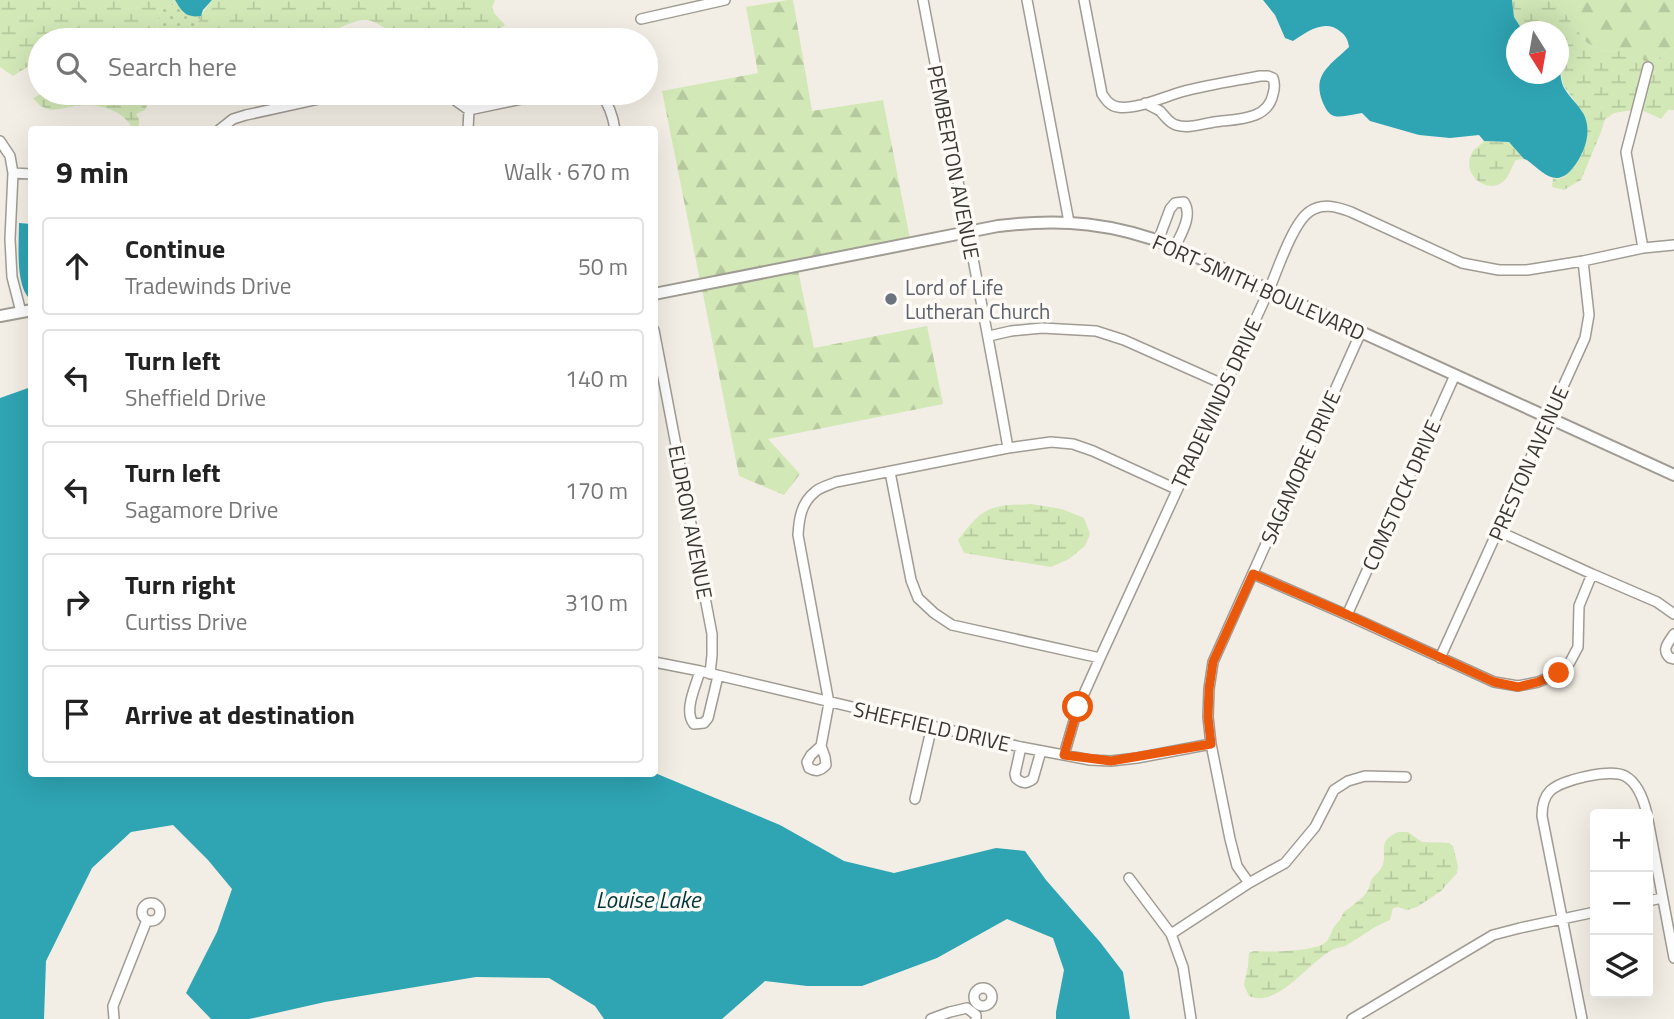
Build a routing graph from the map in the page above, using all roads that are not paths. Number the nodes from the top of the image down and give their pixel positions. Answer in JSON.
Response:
{"nodes":[{"id":1,"x":725,"y":0,"type":"edge"},
{"id":2,"x":923,"y":0,"type":"edge"},
{"id":3,"x":1027,"y":0,"type":"edge"},
{"id":4,"x":1084,"y":0,"type":"edge"},
{"id":5,"x":641,"y":19,"type":"dead end"},
{"id":6,"x":1648,"y":67,"type":"dead end"},
{"id":7,"x":1145,"y":103,"type":"junction"},
{"id":8,"x":291,"y":105,"type":"edge"},
{"id":9,"x":462,"y":105,"type":"edge"},
{"id":10,"x":493,"y":105,"type":"edge"},
{"id":11,"x":608,"y":105,"type":"edge"},
{"id":12,"x":469,"y":110,"type":"junction"},
{"id":13,"x":224,"y":126,"type":"edge"},
{"id":14,"x":468,"y":126,"type":"edge"},
{"id":15,"x":614,"y":126,"type":"edge"},
{"id":16,"x":0,"y":141,"type":"edge"},
{"id":17,"x":13,"y":173,"type":"junction"},
{"id":18,"x":28,"y":174,"type":"edge"},
{"id":19,"x":5,"y":210,"type":"edge"},
{"id":20,"x":1069,"y":222,"type":"junction"},
{"id":21,"x":967,"y":232,"type":"junction"},
{"id":22,"x":1158,"y":241,"type":"junction"},
{"id":23,"x":1674,"y":245,"type":"edge"},
{"id":24,"x":1175,"y":247,"type":"junction"},
{"id":25,"x":1643,"y":248,"type":"junction"},
{"id":26,"x":1583,"y":261,"type":"junction"},
{"id":27,"x":1269,"y":290,"type":"junction"},
{"id":28,"x":658,"y":293,"type":"edge"},
{"id":29,"x":26,"y":311,"type":"edge"},
{"id":30,"x":0,"y":316,"type":"edge"},
{"id":31,"x":1361,"y":332,"type":"junction"},
{"id":32,"x":989,"y":336,"type":"junction"},
{"id":33,"x":658,"y":351,"type":"edge"},
{"id":34,"x":1455,"y":375,"type":"junction"},
{"id":35,"x":1225,"y":385,"type":"junction"},
{"id":36,"x":1548,"y":418,"type":"junction"},
{"id":37,"x":1008,"y":447,"type":"junction"},
{"id":38,"x":890,"y":472,"type":"junction"},
{"id":39,"x":1674,"y":475,"type":"edge"},
{"id":40,"x":1176,"y":489,"type":"junction"},
{"id":41,"x":1497,"y":531,"type":"junction"},
{"id":42,"x":1253,"y":574,"type":"junction"},
{"id":43,"x":1592,"y":574,"type":"junction"},
{"id":44,"x":1674,"y":614,"type":"edge"},
{"id":45,"x":1348,"y":615,"type":"junction"},
{"id":46,"x":1674,"y":634,"type":"edge"},
{"id":47,"x":1100,"y":658,"type":"junction"},
{"id":48,"x":1440,"y":658,"type":"junction"},
{"id":49,"x":1674,"y":659,"type":"edge"},
{"id":50,"x":658,"y":663,"type":"edge"},
{"id":51,"x":709,"y":674,"type":"junction"},
{"id":52,"x":829,"y":702,"type":"junction"},
{"id":53,"x":932,"y":726,"type":"junction"},
{"id":54,"x":1211,"y":744,"type":"junction"},
{"id":55,"x":821,"y":746,"type":"dead end"},
{"id":56,"x":1021,"y":747,"type":"junction"},
{"id":57,"x":1041,"y":751,"type":"junction"},
{"id":58,"x":1064,"y":755,"type":"junction"},
{"id":59,"x":1406,"y":777,"type":"dead end"},
{"id":60,"x":915,"y":799,"type":"dead end"},
{"id":61,"x":1646,"y":809,"type":"edge"},
{"id":62,"x":1653,"y":848,"type":"edge"},
{"id":63,"x":1129,"y":878,"type":"dead end"},
{"id":64,"x":1249,"y":883,"type":"junction"},
{"id":65,"x":1662,"y":898,"type":"junction"},
{"id":66,"x":1653,"y":900,"type":"edge"},
{"id":67,"x":1590,"y":913,"type":"edge"},
{"id":68,"x":1562,"y":919,"type":"junction"},
{"id":69,"x":147,"y":920,"type":"dead end"},
{"id":70,"x":1171,"y":934,"type":"junction"},
{"id":71,"x":1674,"y":958,"type":"edge"},
{"id":72,"x":975,"y":1012,"type":"edge"},
{"id":73,"x":114,"y":1019,"type":"edge"},
{"id":74,"x":931,"y":1019,"type":"edge"},
{"id":75,"x":1191,"y":1019,"type":"edge"},
{"id":76,"x":1352,"y":1019,"type":"edge"},
{"id":77,"x":1582,"y":1019,"type":"edge"}],
"edges":[{"from":1,"to":5,"type":"street"},
{"from":2,"to":21,"type":"street","name":"PEMBERTON AVENUE"},
{"from":3,"to":20,"type":"street"},
{"from":4,"to":7,"type":"street"},
{"from":6,"to":25,"type":"street"},
{"from":7,"to":7,"type":"street"},
{"from":8,"to":13,"type":"street"},
{"from":9,"to":12,"type":"street"},
{"from":10,"to":12,"type":"street"},
{"from":11,"to":15,"type":"street"},
{"from":12,"to":14,"type":"street"},
{"from":16,"to":17,"type":"street"},
{"from":17,"to":18,"type":"street"},
{"from":17,"to":19,"type":"street"},
{"from":19,"to":29,"type":"street"},
{"from":20,"to":21,"type":"street","name":"FORT SMITH BOULEVARD"},
{"from":20,"to":22,"type":"street","name":"FORT SMITH BOULEVARD"},
{"from":21,"to":28,"type":"street","name":"FORT SMITH BOULEVARD"},
{"from":21,"to":32,"type":"street","name":"PEMBERTON AVENUE"},
{"from":22,"to":24,"type":"street","name":"FORT SMITH BOULEVARD"},
{"from":22,"to":24,"type":"street"},
{"from":23,"to":25,"type":"street","name":"TRADEWINDS DRIVE"},
{"from":24,"to":27,"type":"street","name":"FORT SMITH BOULEVARD"},
{"from":25,"to":26,"type":"street","name":"TRADEWINDS DRIVE"},
{"from":26,"to":27,"type":"street","name":"TRADEWINDS DRIVE"},
{"from":26,"to":36,"type":"street","name":"PRESTON AVENUE"},
{"from":27,"to":31,"type":"street","name":"FORT SMITH BOULEVARD"},
{"from":27,"to":35,"type":"street","name":"TRADEWINDS DRIVE"},
{"from":29,"to":30,"type":"street"},
{"from":31,"to":34,"type":"street","name":"FORT SMITH BOULEVARD"},
{"from":31,"to":42,"type":"street","name":"SAGAMORE DRIVE"},
{"from":32,"to":35,"type":"street"},
{"from":32,"to":37,"type":"street","name":"PEMBERTON AVENUE"},
{"from":33,"to":51,"type":"street","name":"ELDRON AVENUE"},
{"from":34,"to":36,"type":"street","name":"FORT SMITH BOULEVARD"},
{"from":34,"to":45,"type":"street","name":"COMSTOCK DRIVE"},
{"from":35,"to":40,"type":"street","name":"TRADEWINDS DRIVE"},
{"from":36,"to":39,"type":"street","name":"FORT SMITH BOULEVARD"},
{"from":36,"to":41,"type":"street","name":"PRESTON AVENUE"},
{"from":37,"to":38,"type":"street"},
{"from":37,"to":40,"type":"street"},
{"from":38,"to":47,"type":"street"},
{"from":38,"to":52,"type":"street"},
{"from":40,"to":47,"type":"street","name":"TRADEWINDS DRIVE"},
{"from":41,"to":43,"type":"street"},
{"from":41,"to":48,"type":"street","name":"PRESTON AVENUE"},
{"from":42,"to":45,"type":"street"},
{"from":42,"to":54,"type":"street","name":"SAGAMORE DRIVE"},
{"from":43,"to":44,"type":"street"},
{"from":43,"to":48,"type":"street"},
{"from":45,"to":48,"type":"street"},
{"from":46,"to":49,"type":"street"},
{"from":47,"to":58,"type":"street","name":"TRADEWINDS DRIVE"},
{"from":50,"to":51,"type":"street","name":"SHEFFIELD DRIVE"},
{"from":51,"to":51,"type":"street"},
{"from":51,"to":52,"type":"street","name":"SHEFFIELD DRIVE"},
{"from":52,"to":53,"type":"street","name":"SHEFFIELD DRIVE"},
{"from":52,"to":55,"type":"street"},
{"from":53,"to":56,"type":"street","name":"SHEFFIELD DRIVE"},
{"from":53,"to":60,"type":"street"},
{"from":54,"to":58,"type":"street","name":"SHEFFIELD DRIVE"},
{"from":54,"to":64,"type":"street","name":"SAGAMORE DRIVE"},
{"from":56,"to":57,"type":"street","name":"SHEFFIELD DRIVE"},
{"from":56,"to":57,"type":"street"},
{"from":57,"to":58,"type":"street","name":"SHEFFIELD DRIVE"},
{"from":59,"to":64,"type":"street"},
{"from":61,"to":68,"type":"street"},
{"from":62,"to":65,"type":"street"},
{"from":63,"to":70,"type":"street"},
{"from":64,"to":70,"type":"street"},
{"from":65,"to":66,"type":"street"},
{"from":65,"to":71,"type":"street"},
{"from":67,"to":68,"type":"street"},
{"from":68,"to":76,"type":"street"},
{"from":68,"to":77,"type":"street"},
{"from":69,"to":73,"type":"street"},
{"from":70,"to":75,"type":"street"},
{"from":72,"to":74,"type":"street"}]}
